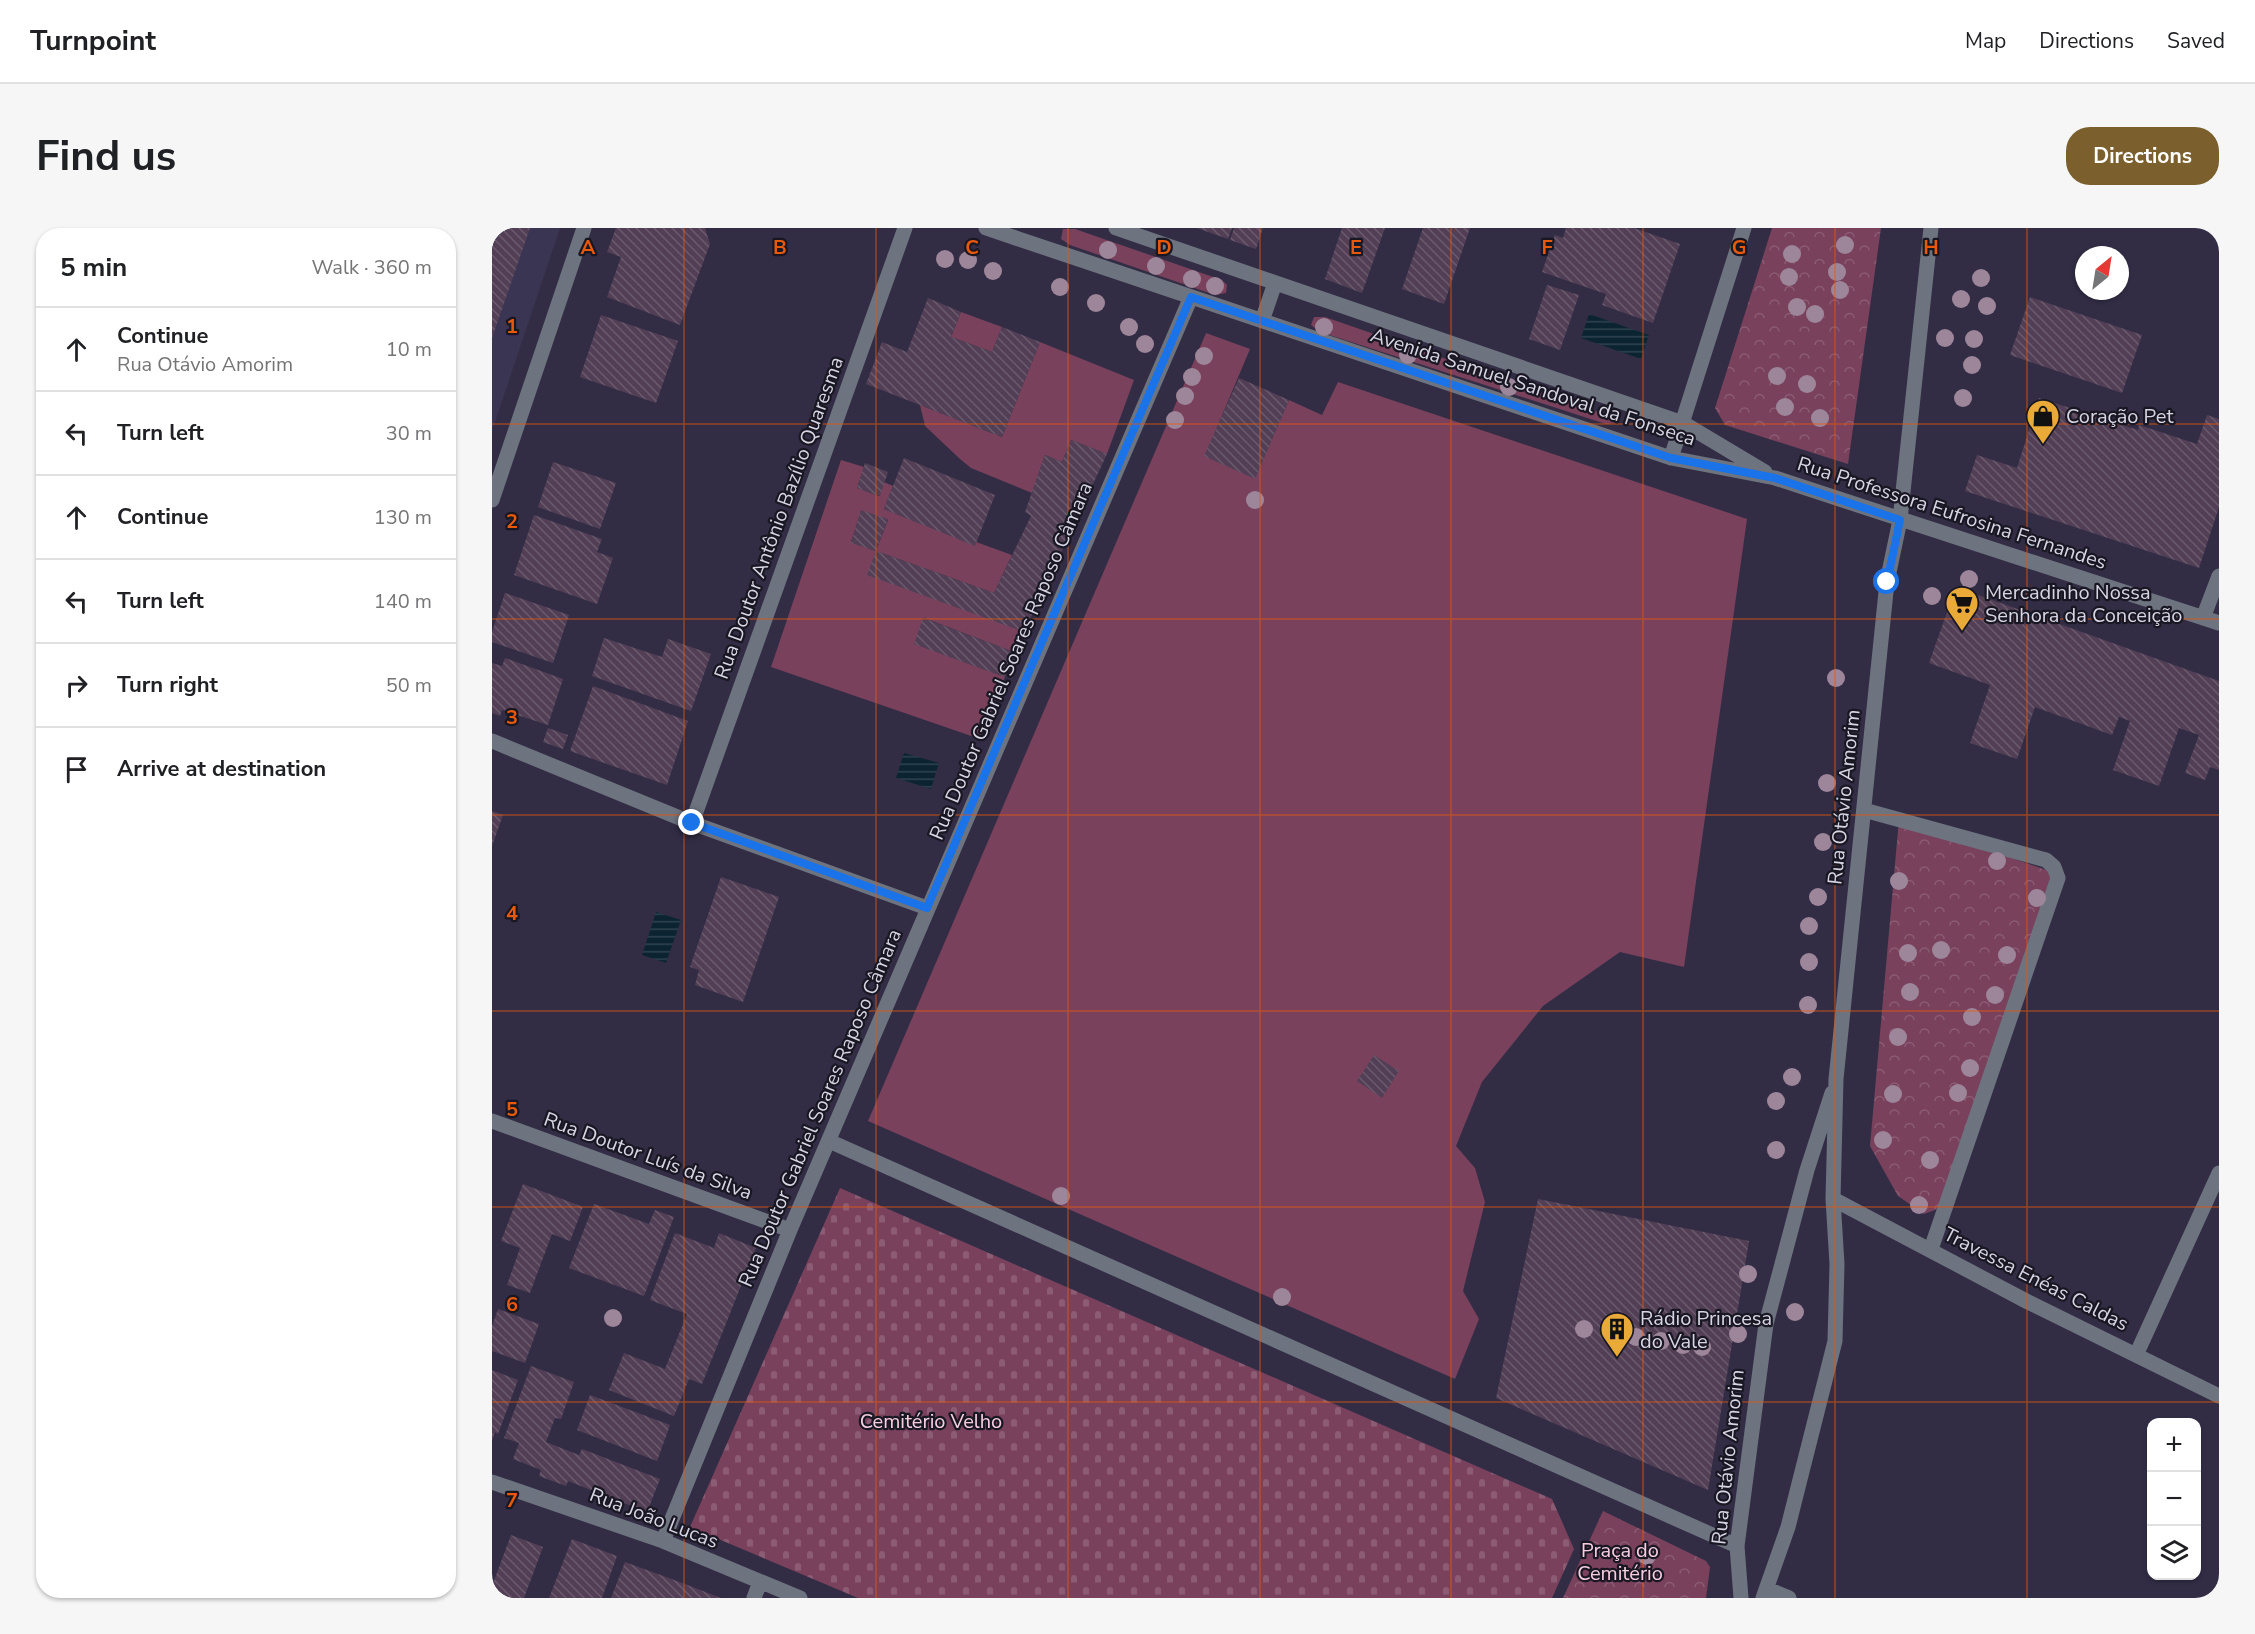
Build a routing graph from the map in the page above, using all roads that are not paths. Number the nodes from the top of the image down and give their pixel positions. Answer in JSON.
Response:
{"nodes":[{"id":1,"x":584,"y":228,"type":"edge"},
{"id":2,"x":905,"y":228,"type":"edge"},
{"id":3,"x":986,"y":228,"type":"edge"},
{"id":4,"x":1116,"y":228,"type":"edge"},
{"id":5,"x":1744,"y":228,"type":"edge"},
{"id":6,"x":1930,"y":228,"type":"edge"},
{"id":7,"x":1275,"y":283,"type":"junction"},
{"id":8,"x":1191,"y":297,"type":"junction"},
{"id":9,"x":1262,"y":321,"type":"junction"},
{"id":10,"x":1683,"y":423,"type":"junction"},
{"id":11,"x":1671,"y":458,"type":"junction"},
{"id":12,"x":1775,"y":478,"type":"junction"},
{"id":13,"x":492,"y":500,"type":"edge"},
{"id":14,"x":1900,"y":520,"type":"junction"},
{"id":15,"x":2219,"y":576,"type":"edge"},
{"id":16,"x":2203,"y":618,"type":"junction"},
{"id":17,"x":2219,"y":623,"type":"edge"},
{"id":18,"x":492,"y":741,"type":"edge"},
{"id":19,"x":1864,"y":810,"type":"junction"},
{"id":20,"x":692,"y":823,"type":"junction"},
{"id":21,"x":927,"y":908,"type":"junction"},
{"id":22,"x":1836,"y":1079,"type":"junction"},
{"id":23,"x":492,"y":1121,"type":"edge"},
{"id":24,"x":829,"y":1141,"type":"junction"},
{"id":25,"x":2219,"y":1173,"type":"edge"},
{"id":26,"x":1833,"y":1198,"type":"junction"},
{"id":27,"x":790,"y":1230,"type":"junction"},
{"id":28,"x":1931,"y":1249,"type":"junction"},
{"id":29,"x":2137,"y":1353,"type":"junction"},
{"id":30,"x":2219,"y":1396,"type":"edge"},
{"id":31,"x":492,"y":1482,"type":"edge"},
{"id":32,"x":663,"y":1541,"type":"junction"},
{"id":33,"x":1737,"y":1546,"type":"junction"},
{"id":34,"x":760,"y":1582,"type":"junction"},
{"id":35,"x":1766,"y":1593,"type":"edge"},
{"id":36,"x":754,"y":1598,"type":"edge"},
{"id":37,"x":800,"y":1598,"type":"edge"},
{"id":38,"x":1742,"y":1598,"type":"edge"},
{"id":39,"x":1789,"y":1598,"type":"edge"}],
"edges":[{"from":1,"to":13,"type":"street"},
{"from":2,"to":20,"type":"street","name":"Rua Doutor Antônio Bazílio Quaresma"},
{"from":3,"to":8,"type":"street","name":"Avenida Samuel Sandoval da Fonseca"},
{"from":4,"to":7,"type":"street","name":"Avenida Samuel Sandoval da Fonseca"},
{"from":5,"to":10,"type":"street"},
{"from":6,"to":14,"type":"street","name":"Rua Otávio Amorim"},
{"from":7,"to":9,"type":"street"},
{"from":7,"to":10,"type":"street","name":"Avenida Samuel Sandoval da Fonseca"},
{"from":8,"to":9,"type":"street","name":"Avenida Samuel Sandoval da Fonseca"},
{"from":8,"to":21,"type":"street","name":"Rua Doutor Gabriel Soares Raposo Câmara"},
{"from":9,"to":11,"type":"street","name":"Avenida Samuel Sandoval da Fonseca"},
{"from":10,"to":11,"type":"street"},
{"from":10,"to":12,"type":"street","name":"Avenida Samuel Sandoval da Fonseca"},
{"from":11,"to":12,"type":"street","name":"Avenida Samuel Sandoval da Fonseca"},
{"from":12,"to":14,"type":"street","name":"Rua Professora Eufrosina Fernandes"},
{"from":14,"to":16,"type":"street","name":"Rua Professora Eufrosina Fernandes"},
{"from":14,"to":19,"type":"street","name":"Rua Otávio Amorim"},
{"from":15,"to":16,"type":"street"},
{"from":16,"to":17,"type":"street","name":"Rua Professora Eufrosina Fernandes"},
{"from":18,"to":20,"type":"street"},
{"from":19,"to":22,"type":"street","name":"Rua Otávio Amorim"},
{"from":19,"to":28,"type":"street"},
{"from":20,"to":21,"type":"street"},
{"from":21,"to":24,"type":"street","name":"Rua Doutor Gabriel Soares Raposo Câmara"},
{"from":22,"to":26,"type":"street","name":"Rua Otávio Amorim"},
{"from":22,"to":33,"type":"street","name":"Rua Otávio Amorim"},
{"from":23,"to":27,"type":"street","name":"Rua Doutor Luís da Silva"},
{"from":24,"to":27,"type":"street","name":"Rua Doutor Gabriel Soares Raposo Câmara"},
{"from":24,"to":33,"type":"street"},
{"from":25,"to":29,"type":"street"},
{"from":26,"to":28,"type":"street","name":"Travessa Enéas Caldas"},
{"from":26,"to":35,"type":"street","name":"Rua Otávio Amorim"},
{"from":27,"to":32,"type":"street","name":"Rua Doutor Gabriel Soares Raposo Câmara"},
{"from":28,"to":29,"type":"street","name":"Travessa Enéas Caldas"},
{"from":29,"to":30,"type":"street","name":"Travessa Enéas Caldas"},
{"from":31,"to":32,"type":"street","name":"Rua João Lucas"},
{"from":32,"to":34,"type":"street","name":"Rua João Lucas"},
{"from":33,"to":38,"type":"street","name":"Rua Otávio Amorim"},
{"from":34,"to":36,"type":"street"},
{"from":34,"to":37,"type":"street","name":"Rua João Lucas"},
{"from":35,"to":39,"type":"street"}]}
